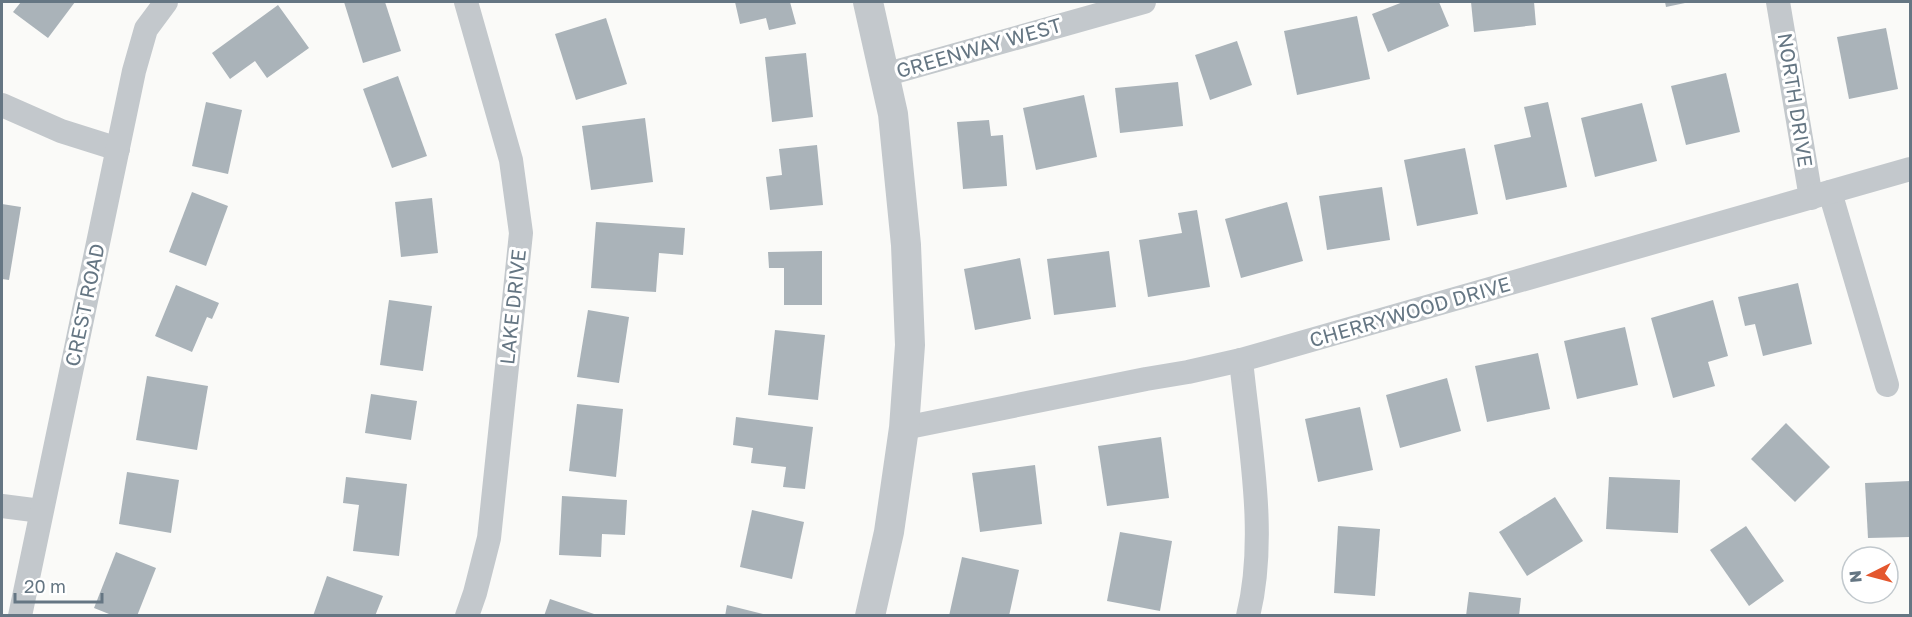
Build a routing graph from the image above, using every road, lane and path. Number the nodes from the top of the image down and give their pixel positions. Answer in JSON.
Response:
{"nodes":[{"id":1,"x":166,"y":2,"type":"edge"},
{"id":2,"x":466,"y":2,"type":"edge"},
{"id":3,"x":868,"y":2,"type":"edge"},
{"id":4,"x":1144,"y":2,"type":"edge"},
{"id":5,"x":1778,"y":2,"type":"edge"},
{"id":6,"x":884,"y":75,"type":"junction"},
{"id":7,"x":2,"y":105,"type":"edge"},
{"id":8,"x":118,"y":149,"type":"junction"},
{"id":9,"x":1911,"y":170,"type":"edge"},
{"id":10,"x":1821,"y":195,"type":"junction"},
{"id":11,"x":1241,"y":360,"type":"junction"},
{"id":12,"x":1887,"y":385,"type":"dead end"},
{"id":13,"x":904,"y":428,"type":"junction"},
{"id":14,"x":2,"y":506,"type":"edge"},
{"id":15,"x":41,"y":511,"type":"junction"},
{"id":16,"x":20,"y":615,"type":"edge"},
{"id":17,"x":467,"y":615,"type":"edge"},
{"id":18,"x":870,"y":615,"type":"edge"},
{"id":19,"x":1248,"y":615,"type":"edge"}],
"edges":[{"from":1,"to":8,"type":"street","name":"CREST ROAD"},
{"from":2,"to":17,"type":"street","name":"LAKE DRIVE"},
{"from":3,"to":6,"type":"street"},
{"from":4,"to":6,"type":"street","name":"GREENWAY WEST"},
{"from":5,"to":10,"type":"street","name":"NORTH DRIVE"},
{"from":6,"to":13,"type":"street"},
{"from":7,"to":8,"type":"street"},
{"from":8,"to":15,"type":"street","name":"CREST ROAD"},
{"from":9,"to":10,"type":"street","name":"CHERRYWOOD DRIVE"},
{"from":10,"to":11,"type":"street","name":"CHERRYWOOD DRIVE"},
{"from":10,"to":12,"type":"street","name":"NORTH DRIVE"},
{"from":11,"to":13,"type":"street","name":"CHERRYWOOD DRIVE"},
{"from":11,"to":19,"type":"street"},
{"from":13,"to":18,"type":"street"},
{"from":14,"to":15,"type":"street"},
{"from":15,"to":16,"type":"street","name":"CREST ROAD"}]}
